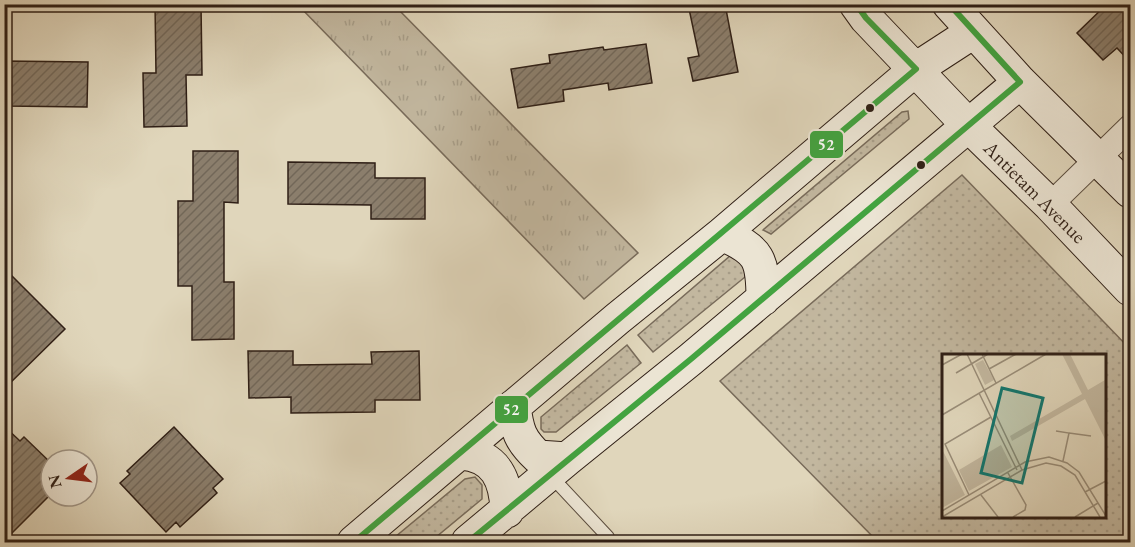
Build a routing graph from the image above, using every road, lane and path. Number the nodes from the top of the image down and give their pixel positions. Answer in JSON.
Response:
{"nodes":[{"id":1,"x":949,"y":4,"type":"edge"},
{"id":2,"x":868,"y":6,"type":"edge"},
{"id":3,"x":973,"y":32,"type":"junction"},
{"id":4,"x":916,"y":69,"type":"junction"},
{"id":5,"x":1020,"y":82,"type":"junction"},
{"id":6,"x":968,"y":125,"type":"junction"},
{"id":7,"x":1131,"y":128,"type":"edge"},
{"id":8,"x":1098,"y":159,"type":"junction"},
{"id":9,"x":1131,"y":191,"type":"edge"},
{"id":10,"x":1050,"y":205,"type":"junction"},
{"id":11,"x":722,"y":234,"type":"junction"},
{"id":12,"x":1131,"y":289,"type":"edge"},
{"id":13,"x":763,"y":299,"type":"junction"},
{"id":14,"x":514,"y":406,"type":"junction"},
{"id":15,"x":462,"y":453,"type":"junction"},
{"id":16,"x":558,"y":467,"type":"junction"},
{"id":17,"x":507,"y":511,"type":"junction"},
{"id":18,"x":608,"y":537,"type":"dead end"},
{"id":19,"x":354,"y":543,"type":"edge"},
{"id":20,"x":468,"y":543,"type":"edge"}],
"edges":[{"from":1,"to":3,"type":"street"},
{"from":2,"to":4,"type":"street","name":"Antietam Avenue"},
{"from":3,"to":4,"type":"street"},
{"from":3,"to":5,"type":"street"},
{"from":4,"to":6,"type":"street","name":"Antietam Avenue"},
{"from":4,"to":11,"type":"street"},
{"from":5,"to":6,"type":"street"},
{"from":5,"to":8,"type":"street"},
{"from":6,"to":10,"type":"street","name":"Antietam Avenue"},
{"from":6,"to":13,"type":"street"},
{"from":7,"to":8,"type":"street"},
{"from":8,"to":9,"type":"street"},
{"from":8,"to":10,"type":"street"},
{"from":10,"to":12,"type":"street","name":"Antietam Avenue"},
{"from":11,"to":13,"type":"street"},
{"from":11,"to":14,"type":"street"},
{"from":13,"to":16,"type":"street"},
{"from":14,"to":15,"type":"street"},
{"from":14,"to":16,"type":"street"},
{"from":15,"to":17,"type":"street"},
{"from":15,"to":19,"type":"street"},
{"from":16,"to":17,"type":"street"},
{"from":16,"to":18,"type":"lane"},
{"from":17,"to":20,"type":"street"}]}
